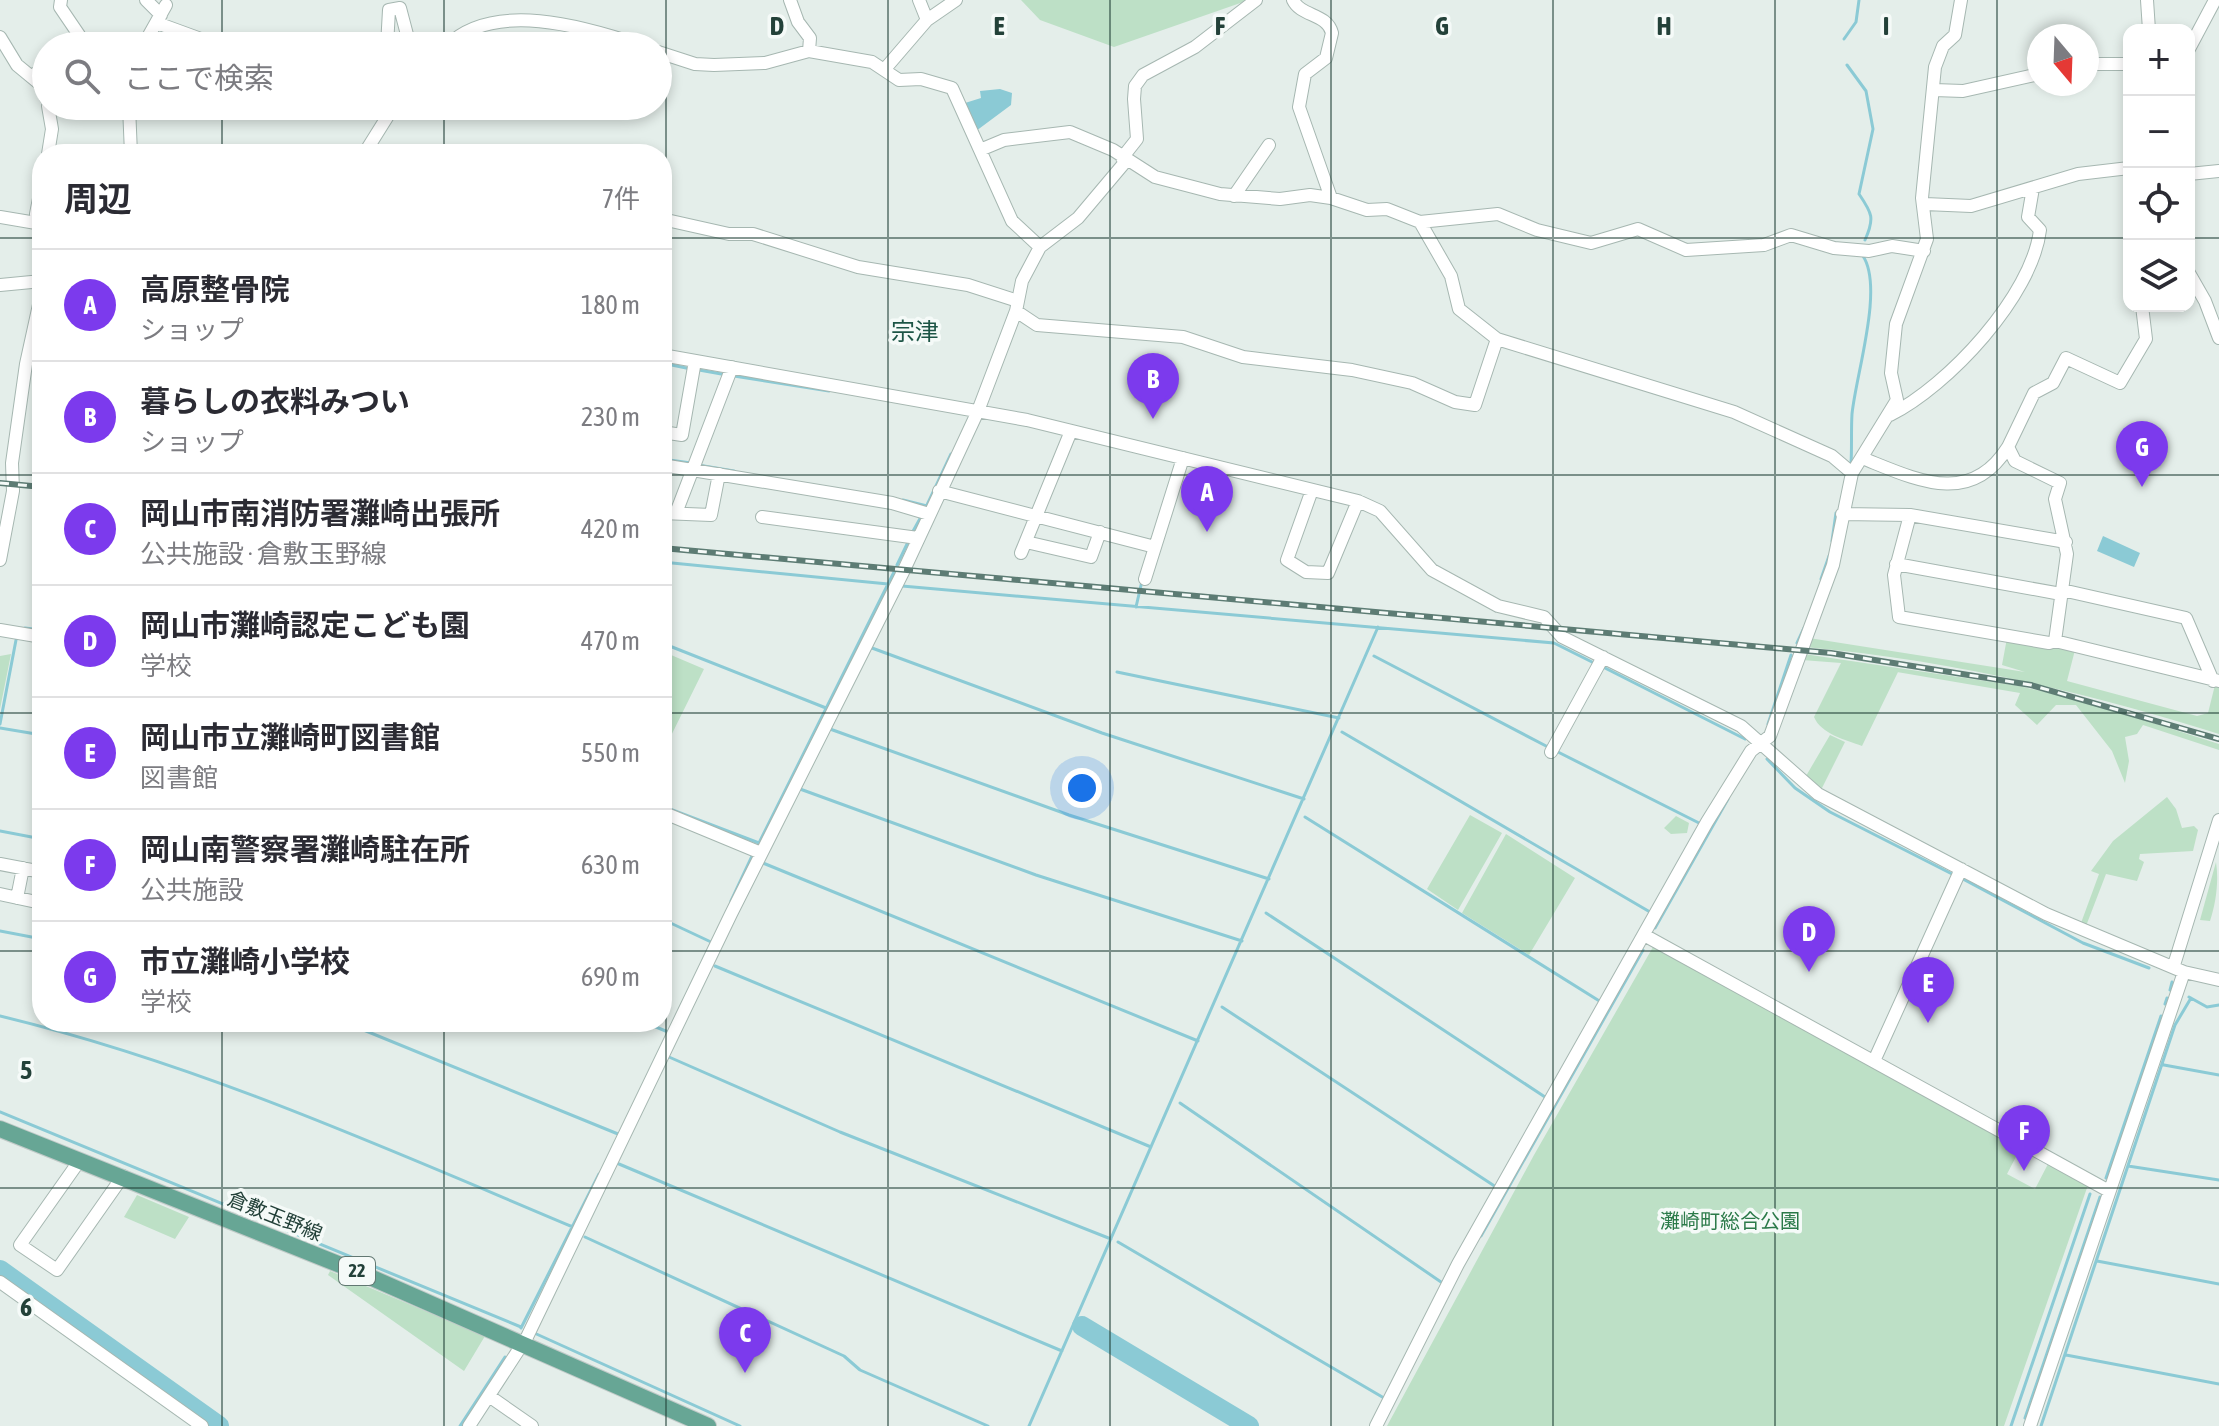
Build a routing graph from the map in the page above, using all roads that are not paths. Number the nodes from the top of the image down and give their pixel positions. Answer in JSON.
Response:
{"nodes":[{"id":1,"x":61,"y":0,"type":"edge"},
{"id":2,"x":146,"y":0,"type":"edge"},
{"id":3,"x":790,"y":0,"type":"edge"},
{"id":4,"x":919,"y":0,"type":"edge"},
{"id":5,"x":956,"y":0,"type":"edge"},
{"id":6,"x":1256,"y":0,"type":"edge"},
{"id":7,"x":1293,"y":0,"type":"edge"},
{"id":8,"x":1961,"y":0,"type":"edge"},
{"id":9,"x":2147,"y":0,"type":"edge"},
{"id":10,"x":2215,"y":0,"type":"edge"},
{"id":11,"x":161,"y":15,"type":"junction"},
{"id":12,"x":927,"y":20,"type":"junction"},
{"id":13,"x":2149,"y":24,"type":"edge"},
{"id":14,"x":77,"y":32,"type":"edge"},
{"id":15,"x":151,"y":32,"type":"edge"},
{"id":16,"x":193,"y":32,"type":"edge"},
{"id":17,"x":388,"y":32,"type":"edge"},
{"id":18,"x":407,"y":32,"type":"edge"},
{"id":19,"x":455,"y":32,"type":"edge"},
{"id":20,"x":606,"y":32,"type":"edge"},
{"id":21,"x":0,"y":37,"type":"edge"},
{"id":22,"x":2195,"y":38,"type":"edge"},
{"id":23,"x":809,"y":51,"type":"junction"},
{"id":24,"x":672,"y":57,"type":"edge"},
{"id":25,"x":2099,"y":64,"type":"edge"},
{"id":26,"x":2123,"y":64,"type":"edge"},
{"id":27,"x":884,"y":70,"type":"junction"},
{"id":28,"x":31,"y":76,"type":"edge"},
{"id":29,"x":2027,"y":77,"type":"edge"},
{"id":30,"x":1934,"y":90,"type":"junction"},
{"id":31,"x":50,"y":120,"type":"edge"},
{"id":32,"x":130,"y":120,"type":"edge"},
{"id":33,"x":385,"y":120,"type":"edge"},
{"id":34,"x":50,"y":144,"type":"edge"},
{"id":35,"x":131,"y":144,"type":"edge"},
{"id":36,"x":370,"y":144,"type":"edge"},
{"id":37,"x":1269,"y":145,"type":"dead end"},
{"id":38,"x":980,"y":150,"type":"junction"},
{"id":39,"x":1124,"y":160,"type":"junction"},
{"id":40,"x":2123,"y":169,"type":"edge"},
{"id":41,"x":2219,"y":171,"type":"edge"},
{"id":42,"x":2195,"y":173,"type":"edge"},
{"id":43,"x":2033,"y":188,"type":"junction"},
{"id":44,"x":1234,"y":196,"type":"junction"},
{"id":45,"x":1331,"y":198,"type":"junction"},
{"id":46,"x":1925,"y":204,"type":"junction"},
{"id":47,"x":0,"y":217,"type":"edge"},
{"id":48,"x":672,"y":221,"type":"edge"},
{"id":49,"x":32,"y":222,"type":"edge"},
{"id":50,"x":1420,"y":222,"type":"junction"},
{"id":51,"x":1040,"y":247,"type":"junction"},
{"id":52,"x":1924,"y":251,"type":"junction"},
{"id":53,"x":32,"y":282,"type":"edge"},
{"id":54,"x":2195,"y":284,"type":"edge"},
{"id":55,"x":0,"y":285,"type":"edge"},
{"id":56,"x":1017,"y":306,"type":"junction"},
{"id":57,"x":2143,"y":312,"type":"edge"},
{"id":58,"x":32,"y":337,"type":"edge"},
{"id":59,"x":2219,"y":338,"type":"edge"},
{"id":60,"x":1497,"y":339,"type":"junction"},
{"id":61,"x":672,"y":358,"type":"edge"},
{"id":62,"x":694,"y":366,"type":"junction"},
{"id":63,"x":730,"y":372,"type":"junction"},
{"id":64,"x":978,"y":411,"type":"junction"},
{"id":65,"x":1890,"y":415,"type":"junction"},
{"id":66,"x":1071,"y":431,"type":"junction"},
{"id":67,"x":672,"y":434,"type":"edge"},
{"id":68,"x":2008,"y":447,"type":"junction"},
{"id":69,"x":1183,"y":458,"type":"junction"},
{"id":70,"x":1862,"y":458,"type":"junction"},
{"id":71,"x":6,"y":462,"type":"edge"},
{"id":72,"x":672,"y":466,"type":"edge"},
{"id":73,"x":689,"y":469,"type":"junction"},
{"id":74,"x":1852,"y":473,"type":"junction"},
{"id":75,"x":719,"y":474,"type":"junction"},
{"id":76,"x":1312,"y":490,"type":"junction"},
{"id":77,"x":939,"y":491,"type":"junction"},
{"id":78,"x":1358,"y":501,"type":"junction"},
{"id":79,"x":925,"y":512,"type":"junction"},
{"id":80,"x":672,"y":513,"type":"edge"},
{"id":81,"x":1842,"y":514,"type":"junction"},
{"id":82,"x":1910,"y":515,"type":"junction"},
{"id":83,"x":672,"y":516,"type":"edge"},
{"id":84,"x":1037,"y":516,"type":"junction"},
{"id":85,"x":762,"y":517,"type":"dead end"},
{"id":86,"x":1100,"y":532,"type":"junction"},
{"id":87,"x":913,"y":537,"type":"junction"},
{"id":88,"x":2066,"y":542,"type":"junction"},
{"id":89,"x":1155,"y":547,"type":"junction"},
{"id":90,"x":0,"y":560,"type":"edge"},
{"id":91,"x":1896,"y":564,"type":"junction"},
{"id":92,"x":1145,"y":579,"type":"dead end"},
{"id":93,"x":2062,"y":592,"type":"junction"},
{"id":94,"x":0,"y":630,"type":"edge"},
{"id":95,"x":32,"y":635,"type":"edge"},
{"id":96,"x":2055,"y":641,"type":"junction"},
{"id":97,"x":1600,"y":662,"type":"junction"},
{"id":98,"x":2216,"y":681,"type":"edge"},
{"id":99,"x":1762,"y":743,"type":"junction"},
{"id":100,"x":1552,"y":750,"type":"dead end"},
{"id":101,"x":672,"y":816,"type":"edge"},
{"id":102,"x":2219,"y":820,"type":"edge"},
{"id":103,"x":757,"y":851,"type":"junction"},
{"id":104,"x":0,"y":864,"type":"edge"},
{"id":105,"x":23,"y":868,"type":"junction"},
{"id":106,"x":32,"y":870,"type":"edge"},
{"id":107,"x":1959,"y":874,"type":"junction"},
{"id":108,"x":0,"y":894,"type":"edge"},
{"id":109,"x":17,"y":898,"type":"junction"},
{"id":110,"x":32,"y":901,"type":"edge"},
{"id":111,"x":1644,"y":935,"type":"junction"},
{"id":112,"x":2179,"y":968,"type":"junction"},
{"id":113,"x":2219,"y":980,"type":"edge"},
{"id":114,"x":672,"y":1031,"type":"edge"},
{"id":115,"x":671,"y":1032,"type":"edge"},
{"id":116,"x":1874,"y":1061,"type":"junction"},
{"id":117,"x":0,"y":1129,"type":"edge"},
{"id":118,"x":80,"y":1160,"type":"junction"},
{"id":119,"x":123,"y":1176,"type":"junction"},
{"id":120,"x":2109,"y":1191,"type":"junction"},
{"id":121,"x":0,"y":1282,"type":"edge"},
{"id":122,"x":528,"y":1335,"type":"junction"},
{"id":123,"x":489,"y":1396,"type":"junction"},
{"id":124,"x":202,"y":1426,"type":"edge"},
{"id":125,"x":469,"y":1426,"type":"edge"},
{"id":126,"x":532,"y":1426,"type":"edge"},
{"id":127,"x":708,"y":1426,"type":"edge"},
{"id":128,"x":1376,"y":1426,"type":"edge"},
{"id":129,"x":2030,"y":1426,"type":"edge"}],
"edges":[{"from":1,"to":14,"type":"street"},
{"from":2,"to":11,"type":"street"},
{"from":3,"to":23,"type":"street"},
{"from":4,"to":12,"type":"street"},
{"from":5,"to":12,"type":"street"},
{"from":6,"to":39,"type":"street"},
{"from":7,"to":45,"type":"street"},
{"from":8,"to":30,"type":"street"},
{"from":9,"to":13,"type":"street"},
{"from":10,"to":22,"type":"street"},
{"from":11,"to":15,"type":"street"},
{"from":11,"to":16,"type":"street"},
{"from":12,"to":27,"type":"street"},
{"from":17,"to":18,"type":"street"},
{"from":19,"to":20,"type":"street"},
{"from":21,"to":28,"type":"street"},
{"from":23,"to":24,"type":"street"},
{"from":23,"to":27,"type":"street"},
{"from":25,"to":26,"type":"street"},
{"from":27,"to":38,"type":"street"},
{"from":29,"to":30,"type":"street"},
{"from":30,"to":46,"type":"street"},
{"from":31,"to":34,"type":"street"},
{"from":32,"to":35,"type":"street"},
{"from":33,"to":36,"type":"street"},
{"from":37,"to":44,"type":"street"},
{"from":38,"to":39,"type":"street"},
{"from":38,"to":51,"type":"street"},
{"from":39,"to":44,"type":"street"},
{"from":39,"to":51,"type":"street"},
{"from":40,"to":43,"type":"street"},
{"from":41,"to":42,"type":"street"},
{"from":43,"to":46,"type":"street"},
{"from":43,"to":65,"type":"street"},
{"from":44,"to":45,"type":"street"},
{"from":45,"to":50,"type":"street"},
{"from":46,"to":52,"type":"street"},
{"from":47,"to":49,"type":"street"},
{"from":48,"to":56,"type":"street"},
{"from":50,"to":52,"type":"street"},
{"from":50,"to":60,"type":"street"},
{"from":51,"to":56,"type":"street"},
{"from":52,"to":65,"type":"street"},
{"from":53,"to":55,"type":"street"},
{"from":54,"to":59,"type":"street"},
{"from":56,"to":60,"type":"street"},
{"from":56,"to":64,"type":"street"},
{"from":57,"to":68,"type":"street"},
{"from":58,"to":71,"type":"street"},
{"from":60,"to":74,"type":"street"},
{"from":61,"to":62,"type":"street"},
{"from":62,"to":63,"type":"street"},
{"from":62,"to":67,"type":"street"},
{"from":63,"to":64,"type":"street"},
{"from":63,"to":73,"type":"street"},
{"from":64,"to":66,"type":"street"},
{"from":64,"to":77,"type":"street"},
{"from":65,"to":70,"type":"street"},
{"from":66,"to":69,"type":"street"},
{"from":66,"to":84,"type":"street"},
{"from":68,"to":70,"type":"street"},
{"from":68,"to":88,"type":"street"},
{"from":69,"to":76,"type":"street"},
{"from":69,"to":89,"type":"street"},
{"from":70,"to":74,"type":"street"},
{"from":71,"to":90,"type":"street"},
{"from":72,"to":73,"type":"street"},
{"from":73,"to":75,"type":"street"},
{"from":73,"to":80,"type":"street"},
{"from":74,"to":81,"type":"street"},
{"from":75,"to":79,"type":"street"},
{"from":75,"to":83,"type":"street"},
{"from":76,"to":78,"type":"street"},
{"from":76,"to":78,"type":"street"},
{"from":77,"to":79,"type":"street"},
{"from":77,"to":84,"type":"street"},
{"from":78,"to":97,"type":"street"},
{"from":79,"to":87,"type":"street"},
{"from":81,"to":82,"type":"street"},
{"from":81,"to":99,"type":"street"},
{"from":82,"to":88,"type":"street"},
{"from":82,"to":91,"type":"street"},
{"from":84,"to":86,"type":"street"},
{"from":84,"to":86,"type":"street"},
{"from":85,"to":87,"type":"street"},
{"from":86,"to":89,"type":"street"},
{"from":87,"to":103,"type":"street"},
{"from":88,"to":93,"type":"street"},
{"from":89,"to":92,"type":"street"},
{"from":91,"to":93,"type":"street"},
{"from":91,"to":96,"type":"street"},
{"from":93,"to":96,"type":"street"},
{"from":93,"to":98,"type":"street"},
{"from":94,"to":95,"type":"street"},
{"from":96,"to":98,"type":"street"},
{"from":97,"to":99,"type":"street"},
{"from":97,"to":100,"type":"street"},
{"from":99,"to":107,"type":"street"},
{"from":99,"to":111,"type":"street"},
{"from":101,"to":103,"type":"street"},
{"from":102,"to":112,"type":"street"},
{"from":103,"to":114,"type":"street"},
{"from":104,"to":105,"type":"street"},
{"from":105,"to":106,"type":"street"},
{"from":105,"to":109,"type":"street"},
{"from":107,"to":112,"type":"street"},
{"from":107,"to":116,"type":"street"},
{"from":108,"to":109,"type":"street"},
{"from":109,"to":110,"type":"street"},
{"from":111,"to":116,"type":"street"},
{"from":111,"to":128,"type":"street"},
{"from":112,"to":113,"type":"street"},
{"from":112,"to":120,"type":"street"},
{"from":115,"to":122,"type":"street"},
{"from":116,"to":120,"type":"street"},
{"from":117,"to":118,"type":"main road","name":"倉敷玉野線","number":"22"},
{"from":118,"to":119,"type":"main road","name":"倉敷玉野線","number":"22"},
{"from":118,"to":119,"type":"street"},
{"from":119,"to":122,"type":"main road","name":"倉敷玉野線","number":"22"},
{"from":120,"to":129,"type":"street"},
{"from":121,"to":124,"type":"street"},
{"from":122,"to":123,"type":"street"},
{"from":122,"to":127,"type":"main road","name":"倉敷玉野線","number":"22"},
{"from":123,"to":125,"type":"street"},
{"from":123,"to":126,"type":"street"}]}
